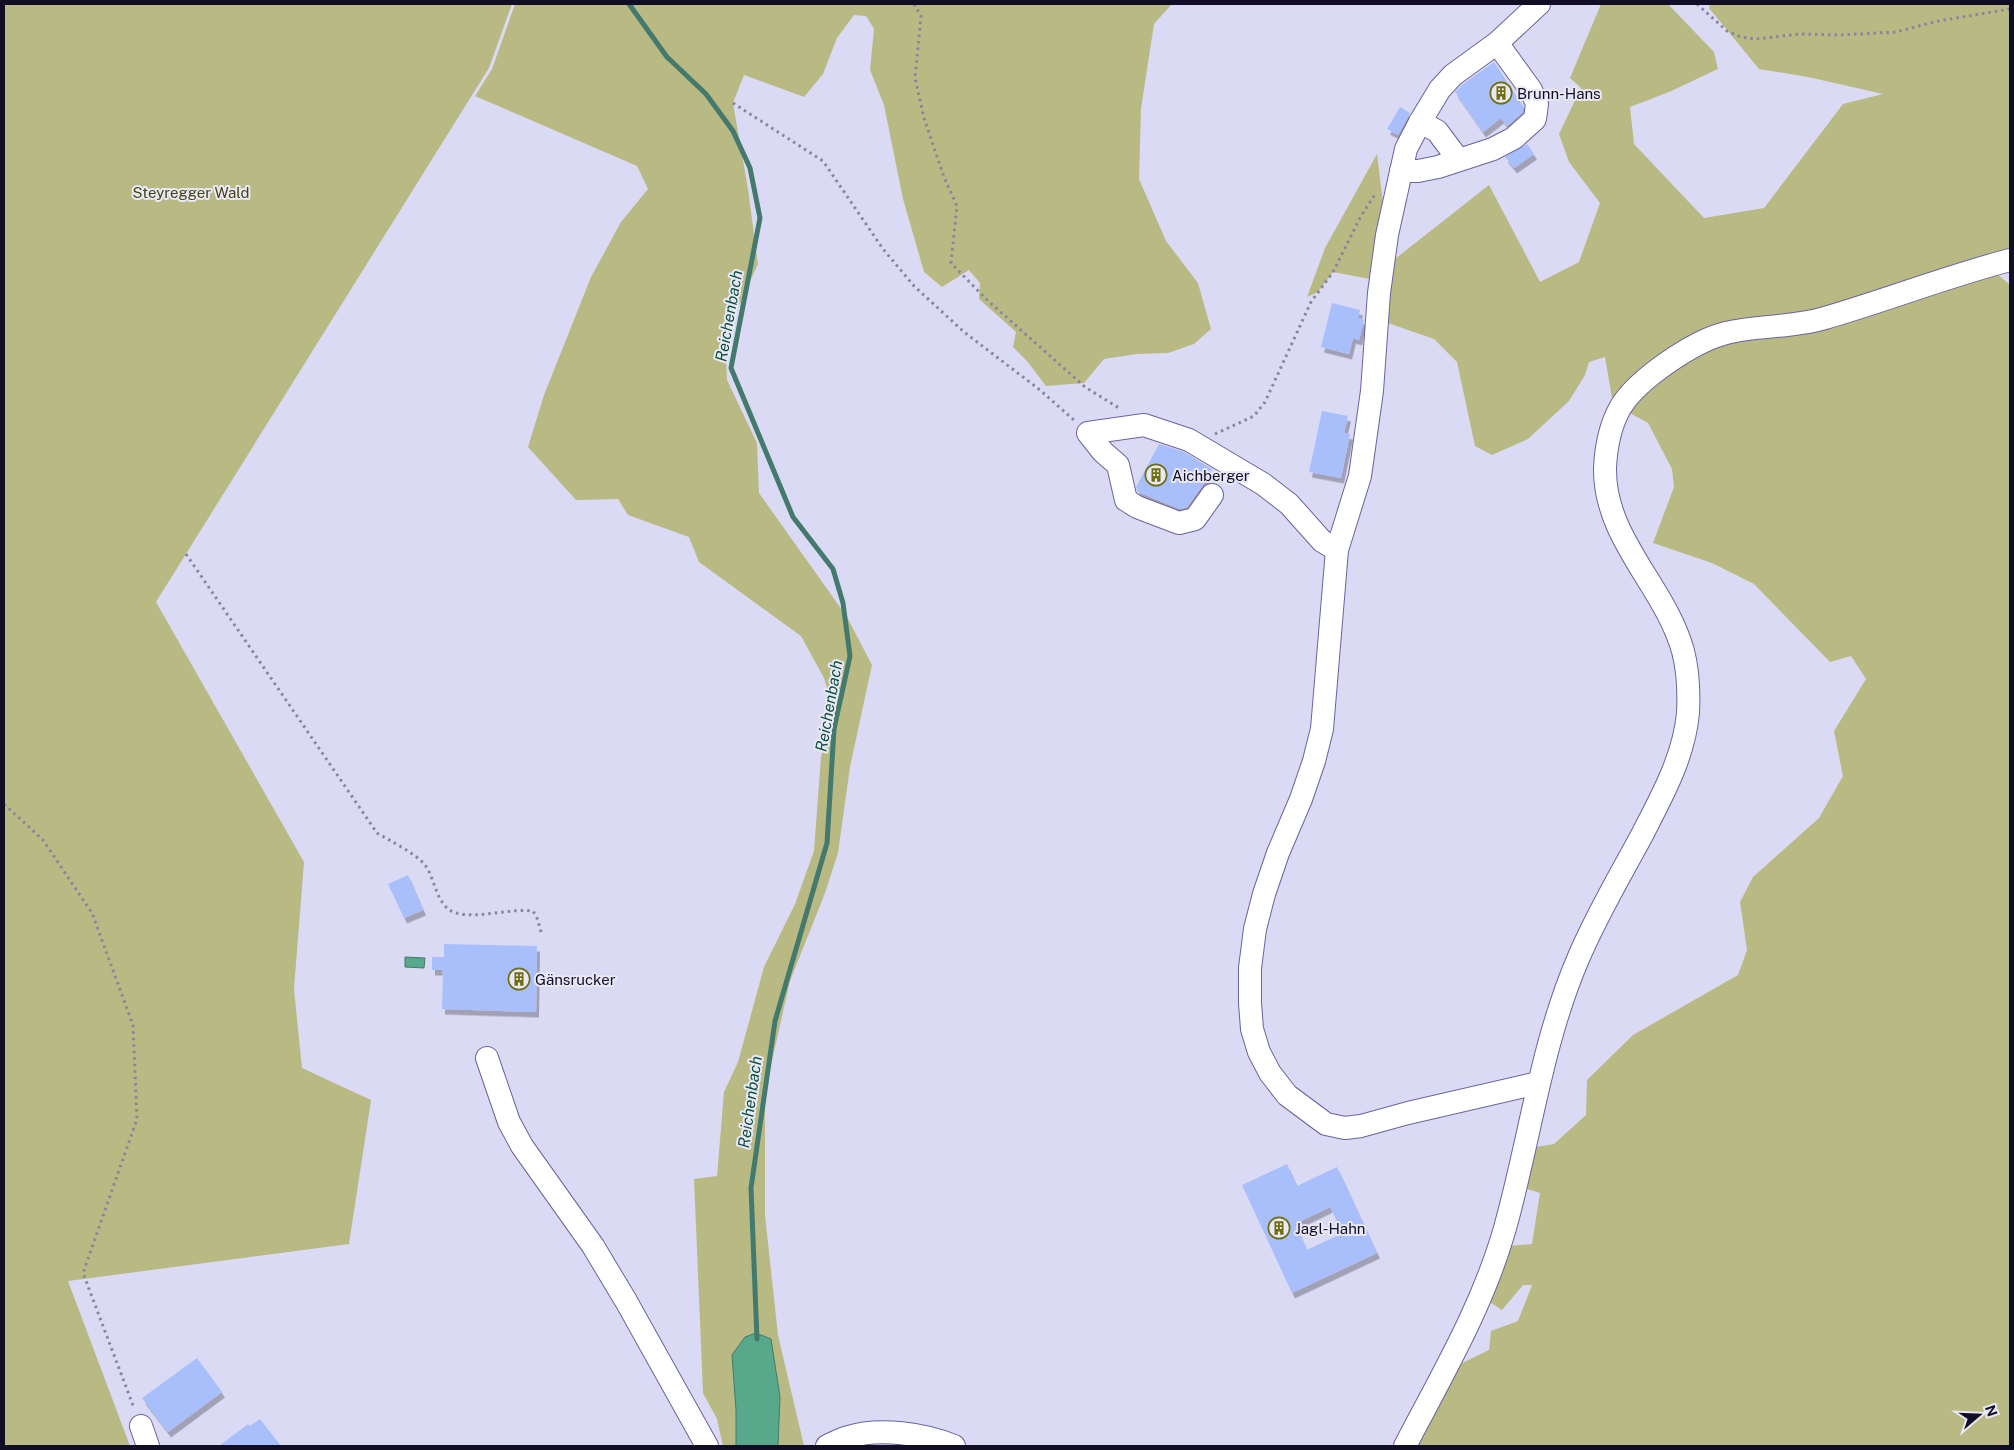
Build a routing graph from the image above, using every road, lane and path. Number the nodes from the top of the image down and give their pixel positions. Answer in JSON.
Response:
{"nodes":[{"id":1,"x":914,"y":4,"type":"edge"},
{"id":2,"x":1539,"y":4,"type":"edge"},
{"id":3,"x":1697,"y":4,"type":"edge"},
{"id":4,"x":2010,"y":9,"type":"edge"},
{"id":5,"x":1497,"y":42,"type":"junction"},
{"id":6,"x":733,"y":104,"type":"dead end"},
{"id":7,"x":1420,"y":122,"type":"junction"},
{"id":8,"x":1458,"y":159,"type":"junction"},
{"id":9,"x":1401,"y":171,"type":"junction"},
{"id":10,"x":1380,"y":186,"type":"dead end"},
{"id":11,"x":2010,"y":260,"type":"edge"},
{"id":12,"x":1144,"y":424,"type":"junction"},
{"id":13,"x":1088,"y":434,"type":"junction"},
{"id":14,"x":1191,"y":441,"type":"junction"},
{"id":15,"x":1212,"y":495,"type":"dead end"},
{"id":16,"x":1336,"y":550,"type":"junction"},
{"id":17,"x":186,"y":554,"type":"dead end"},
{"id":18,"x":4,"y":804,"type":"edge"},
{"id":19,"x":542,"y":935,"type":"dead end"},
{"id":20,"x":487,"y":1058,"type":"dead end"},
{"id":21,"x":1538,"y":1083,"type":"junction"},
{"id":22,"x":144,"y":1436,"type":"edge"},
{"id":23,"x":707,"y":1446,"type":"edge"},
{"id":24,"x":827,"y":1446,"type":"edge"},
{"id":25,"x":954,"y":1446,"type":"edge"},
{"id":26,"x":1405,"y":1446,"type":"edge"}],
"edges":[{"from":1,"to":12,"type":"path"},
{"from":2,"to":5,"type":"street"},
{"from":3,"to":4,"type":"path"},
{"from":5,"to":7,"type":"street"},
{"from":5,"to":8,"type":"street"},
{"from":6,"to":13,"type":"path"},
{"from":7,"to":8,"type":"street"},
{"from":7,"to":9,"type":"street"},
{"from":8,"to":9,"type":"street"},
{"from":9,"to":16,"type":"street"},
{"from":10,"to":14,"type":"path"},
{"from":11,"to":21,"type":"street"},
{"from":12,"to":13,"type":"street"},
{"from":12,"to":14,"type":"street"},
{"from":13,"to":15,"type":"street"},
{"from":14,"to":16,"type":"street"},
{"from":16,"to":21,"type":"street"},
{"from":17,"to":19,"type":"path"},
{"from":18,"to":22,"type":"path"},
{"from":20,"to":23,"type":"street"},
{"from":21,"to":26,"type":"street"},
{"from":24,"to":25,"type":"street"}]}
